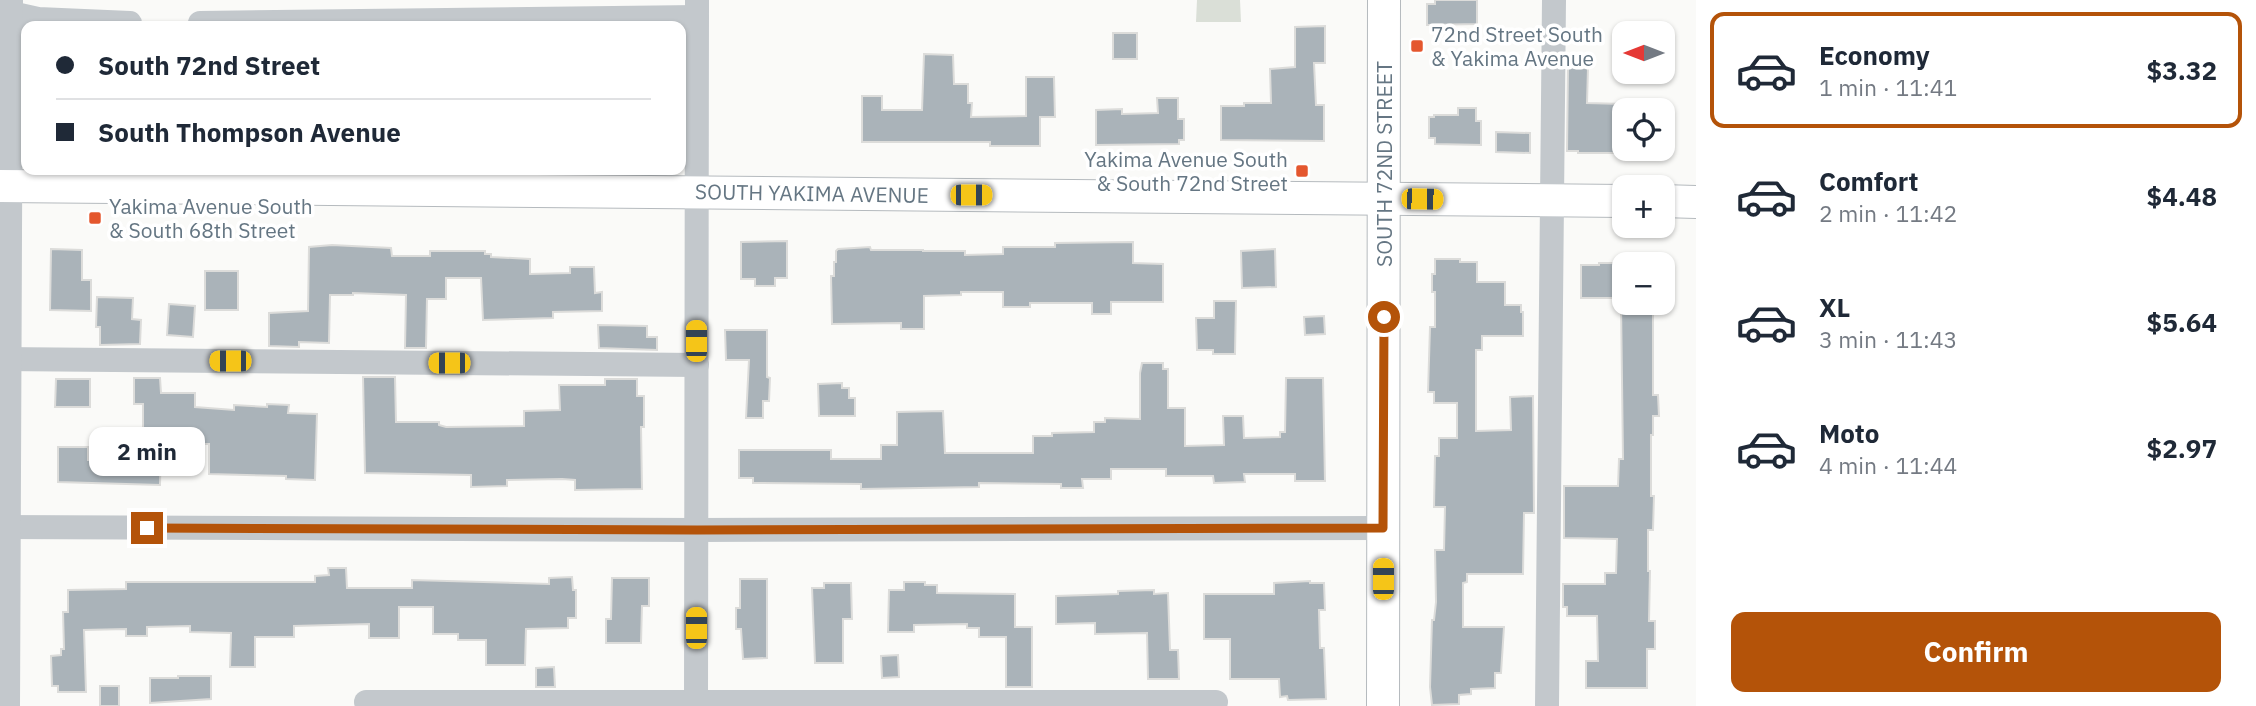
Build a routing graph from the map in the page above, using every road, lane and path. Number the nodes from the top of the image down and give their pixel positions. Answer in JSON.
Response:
{"nodes":[{"id":1,"x":1384,"y":0,"type":"edge"},
{"id":2,"x":1554,"y":0,"type":"edge"},
{"id":3,"x":8,"y":9,"type":"edge"},
{"id":4,"x":697,"y":9,"type":"edge"},
{"id":5,"x":84,"y":21,"type":"edge"},
{"id":6,"x":271,"y":21,"type":"edge"},
{"id":7,"x":5,"y":186,"type":"edge"},
{"id":8,"x":697,"y":192,"type":"junction"},
{"id":9,"x":1384,"y":199,"type":"junction"},
{"id":10,"x":1552,"y":201,"type":"junction"},
{"id":11,"x":1612,"y":201,"type":"edge"},
{"id":12,"x":1675,"y":201,"type":"edge"},
{"id":13,"x":1696,"y":202,"type":"edge"},
{"id":14,"x":5,"y":359,"type":"edge"},
{"id":15,"x":697,"y":365,"type":"junction"},
{"id":16,"x":5,"y":527,"type":"edge"},
{"id":17,"x":1383,"y":528,"type":"junction"},
{"id":18,"x":697,"y":530,"type":"junction"},
{"id":19,"x":6,"y":701,"type":"edge"},
{"id":20,"x":366,"y":702,"type":"dead end"},
{"id":21,"x":1216,"y":702,"type":"dead end"},
{"id":22,"x":696,"y":704,"type":"edge"},
{"id":23,"x":1382,"y":706,"type":"edge"},
{"id":24,"x":1547,"y":706,"type":"edge"}],
"edges":[{"from":1,"to":9,"type":"main road","name":"SOUTH 72ND STREET"},
{"from":2,"to":10,"type":"street"},
{"from":3,"to":5,"type":"street"},
{"from":3,"to":7,"type":"street"},
{"from":4,"to":6,"type":"street"},
{"from":4,"to":8,"type":"street"},
{"from":7,"to":8,"type":"main road","name":"SOUTH YAKIMA AVENUE"},
{"from":7,"to":14,"type":"street"},
{"from":8,"to":9,"type":"main road","name":"SOUTH YAKIMA AVENUE"},
{"from":8,"to":15,"type":"street"},
{"from":9,"to":10,"type":"main road","name":"SOUTH YAKIMA AVENUE"},
{"from":9,"to":17,"type":"main road","name":"SOUTH 72ND STREET"},
{"from":10,"to":11,"type":"main road","name":"SOUTH YAKIMA AVENUE"},
{"from":10,"to":24,"type":"street"},
{"from":12,"to":13,"type":"main road"},
{"from":14,"to":15,"type":"street"},
{"from":14,"to":16,"type":"street"},
{"from":15,"to":18,"type":"street"},
{"from":16,"to":18,"type":"street"},
{"from":16,"to":19,"type":"street"},
{"from":17,"to":18,"type":"street"},
{"from":17,"to":23,"type":"main road","name":"SOUTH 72ND STREET"},
{"from":18,"to":22,"type":"street"},
{"from":20,"to":22,"type":"street"},
{"from":21,"to":22,"type":"street"}]}
